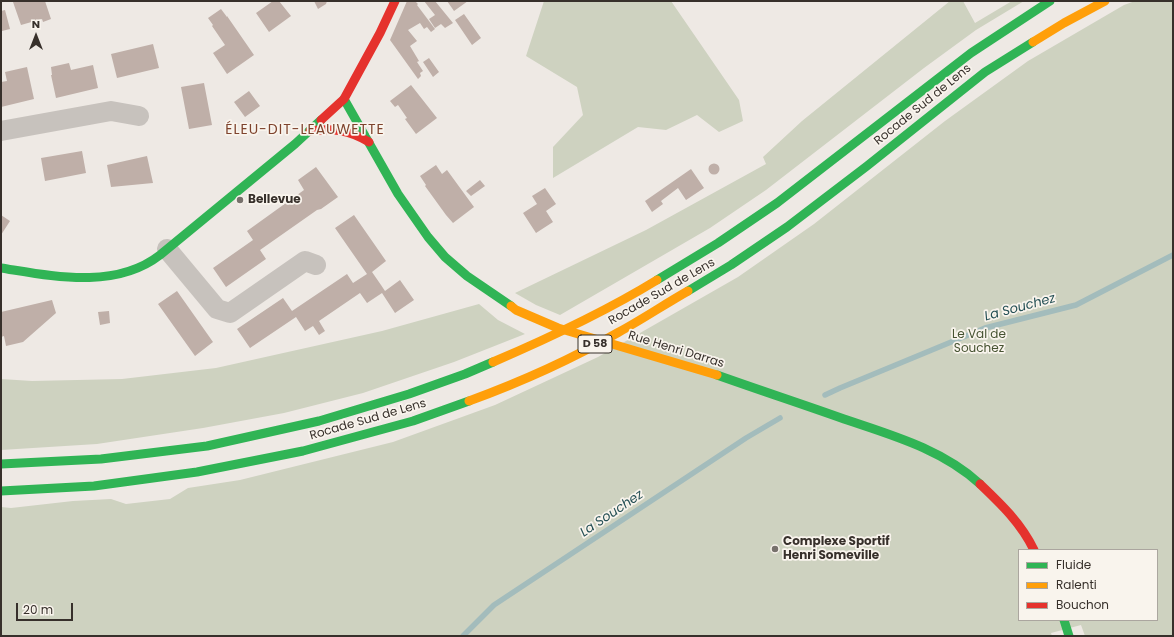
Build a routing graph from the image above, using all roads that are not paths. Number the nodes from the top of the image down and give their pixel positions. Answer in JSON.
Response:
{"nodes":[{"id":1,"x":395,"y":1,"type":"edge"},
{"id":2,"x":1050,"y":1,"type":"edge"},
{"id":3,"x":1105,"y":1,"type":"edge"},
{"id":4,"x":344,"y":99,"type":"junction"},
{"id":5,"x":139,"y":116,"type":"dead end"},
{"id":6,"x":1,"y":131,"type":"edge"},
{"id":7,"x":310,"y":131,"type":"junction"},
{"id":8,"x":369,"y":142,"type":"junction"},
{"id":9,"x":167,"y":249,"type":"junction"},
{"id":10,"x":316,"y":265,"type":"dead end"},
{"id":11,"x":1,"y":268,"type":"edge"},
{"id":12,"x":1,"y":464,"type":"edge"},
{"id":13,"x":1,"y":491,"type":"edge"},
{"id":14,"x":1034,"y":549,"type":"edge"},
{"id":15,"x":1064,"y":621,"type":"edge"},
{"id":16,"x":1069,"y":636,"type":"edge"}],
"edges":[{"from":1,"to":4,"type":"main road"},
{"from":2,"to":12,"type":"main road","name":"Rocade Sud de Lens","number":"D 58"},
{"from":3,"to":13,"type":"main road","name":"Rocade Sud de Lens","number":"D 58"},
{"from":4,"to":7,"type":"main road"},
{"from":4,"to":8,"type":"main road","name":"Rue Henri Darras"},
{"from":5,"to":6,"type":"street"},
{"from":7,"to":8,"type":"main road"},
{"from":7,"to":9,"type":"main road"},
{"from":8,"to":14,"type":"main road","name":"Rue Henri Darras"},
{"from":9,"to":10,"type":"street"},
{"from":9,"to":11,"type":"main road"},
{"from":15,"to":16,"type":"main road"}]}
